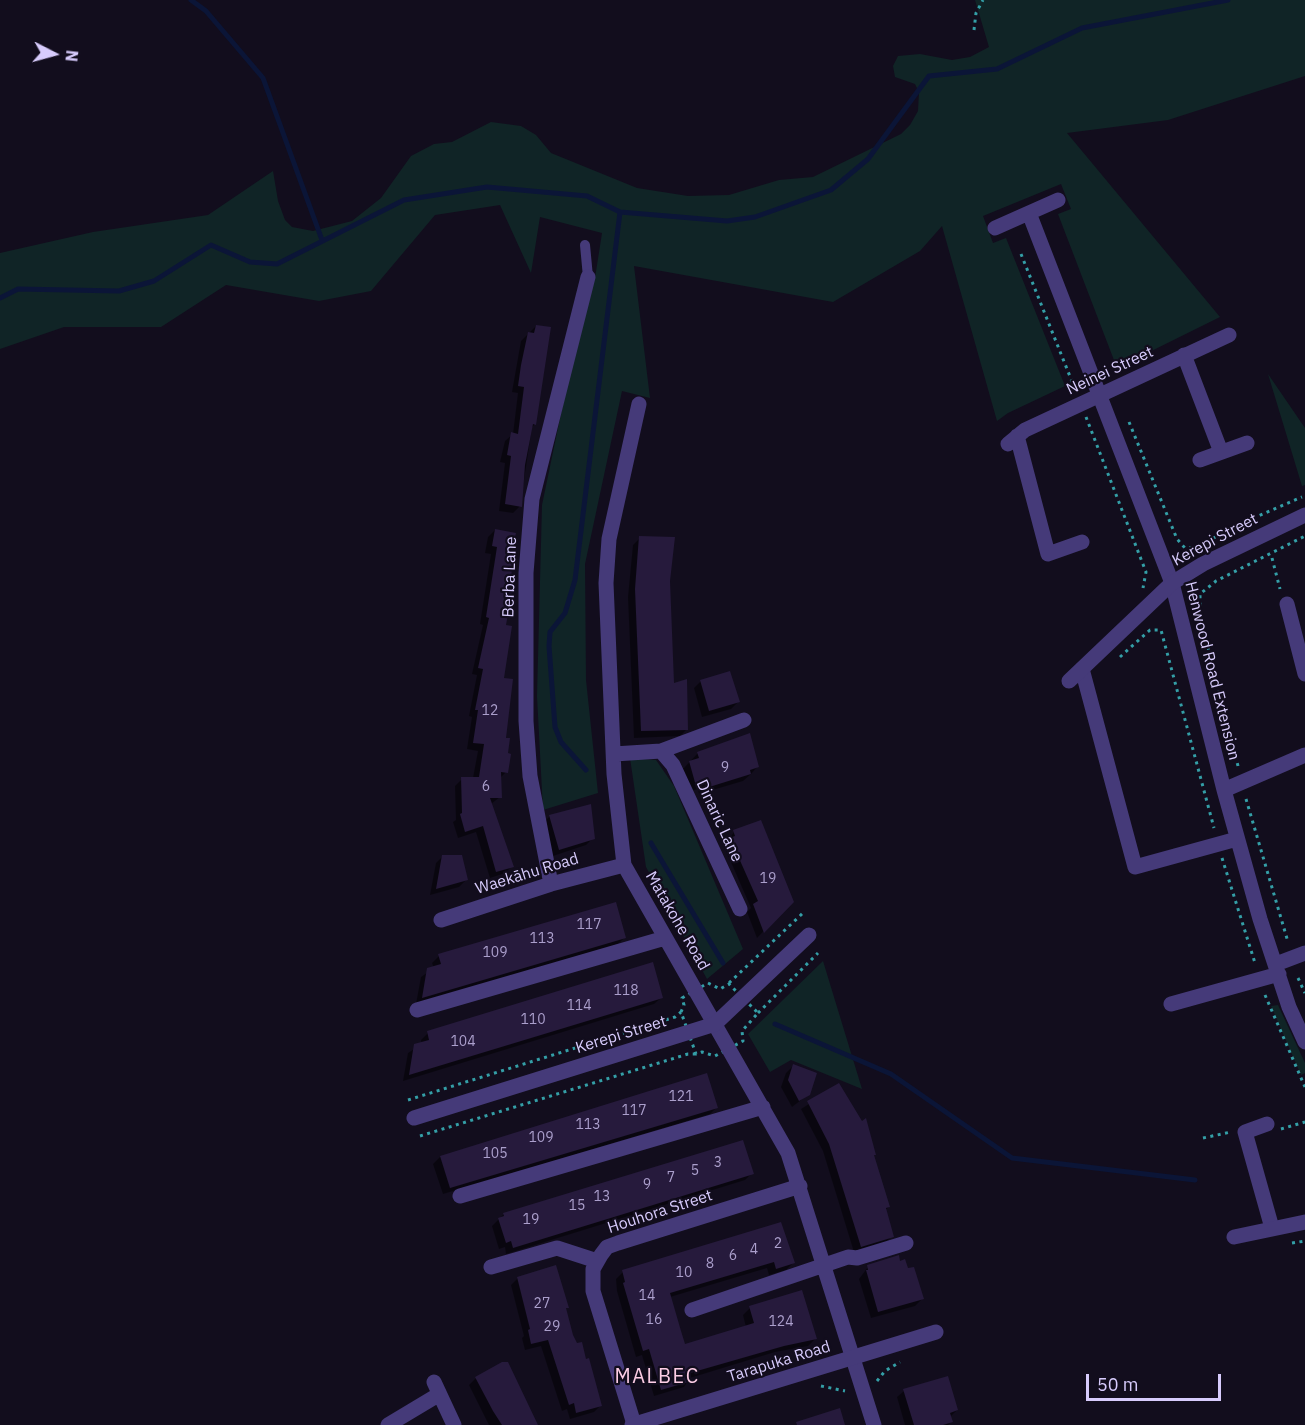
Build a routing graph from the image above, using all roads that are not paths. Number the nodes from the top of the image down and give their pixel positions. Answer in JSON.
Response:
{"nodes":[{"id":1,"x":1058,"y":200,"type":"dead end"},
{"id":2,"x":1029,"y":213,"type":"junction"},
{"id":3,"x":995,"y":228,"type":"dead end"},
{"id":4,"x":585,"y":245,"type":"dead end"},
{"id":5,"x":588,"y":277,"type":"joint"},
{"id":6,"x":1229,"y":335,"type":"dead end"},
{"id":7,"x":1184,"y":355,"type":"junction"},
{"id":8,"x":1100,"y":397,"type":"junction"},
{"id":9,"x":639,"y":404,"type":"dead end"},
{"id":10,"x":1247,"y":443,"type":"dead end"},
{"id":11,"x":1221,"y":452,"type":"junction"},
{"id":12,"x":1200,"y":460,"type":"dead end"},
{"id":13,"x":1305,"y":515,"type":"edge"},
{"id":14,"x":1082,"y":542,"type":"dead end"},
{"id":15,"x":1172,"y":583,"type":"junction"},
{"id":16,"x":1287,"y":604,"type":"road end"},
{"id":17,"x":1301,"y":640,"type":"edge"},
{"id":18,"x":1082,"y":669,"type":"junction"},
{"id":19,"x":1305,"y":674,"type":"edge"},
{"id":20,"x":1069,"y":681,"type":"dead end"},
{"id":21,"x":744,"y":720,"type":"dead end"},
{"id":22,"x":661,"y":751,"type":"junction"},
{"id":23,"x":614,"y":754,"type":"junction"},
{"id":24,"x":1305,"y":755,"type":"edge"},
{"id":25,"x":1224,"y":790,"type":"junction"},
{"id":26,"x":1237,"y":839,"type":"junction"},
{"id":27,"x":624,"y":865,"type":"junction"},
{"id":28,"x":551,"y":884,"type":"junction"},
{"id":29,"x":740,"y":909,"type":"dead end"},
{"id":30,"x":441,"y":920,"type":"dead end"},
{"id":31,"x":809,"y":935,"type":"dead end"},
{"id":32,"x":665,"y":938,"type":"junction"},
{"id":33,"x":1305,"y":952,"type":"edge"},
{"id":34,"x":1278,"y":969,"type":"junction"},
{"id":35,"x":1171,"y":1004,"type":"dead end"},
{"id":36,"x":417,"y":1010,"type":"dead end"},
{"id":37,"x":715,"y":1024,"type":"junction"},
{"id":38,"x":1305,"y":1042,"type":"edge"},
{"id":39,"x":763,"y":1107,"type":"junction"},
{"id":40,"x":414,"y":1118,"type":"dead end"},
{"id":41,"x":1267,"y":1124,"type":"road end"},
{"id":42,"x":800,"y":1186,"type":"junction"},
{"id":43,"x":460,"y":1196,"type":"dead end"},
{"id":44,"x":1305,"y":1222,"type":"edge"},
{"id":45,"x":1272,"y":1228,"type":"junction"},
{"id":46,"x":1234,"y":1238,"type":"dead end"},
{"id":47,"x":906,"y":1243,"type":"dead end"},
{"id":48,"x":597,"y":1261,"type":"junction"},
{"id":49,"x":825,"y":1266,"type":"junction"},
{"id":50,"x":491,"y":1267,"type":"dead end"},
{"id":51,"x":692,"y":1310,"type":"dead end"},
{"id":52,"x":936,"y":1332,"type":"dead end"},
{"id":53,"x":852,"y":1358,"type":"junction"},
{"id":54,"x":388,"y":1425,"type":"edge"},
{"id":55,"x":454,"y":1425,"type":"edge"},
{"id":56,"x":633,"y":1425,"type":"edge"},
{"id":57,"x":874,"y":1425,"type":"edge"}],
"edges":[{"from":1,"to":2,"type":"street"},
{"from":2,"to":3,"type":"street"},
{"from":2,"to":8,"type":"street","name":"Henwood Road Extension"},
{"from":4,"to":5,"type":"lane"},
{"from":5,"to":28,"type":"street","name":"Berba Lane"},
{"from":6,"to":7,"type":"street","name":"Neinei Street"},
{"from":7,"to":8,"type":"street","name":"Neinei Street"},
{"from":7,"to":11,"type":"street"},
{"from":8,"to":14,"type":"street","name":"Neinei Street"},
{"from":8,"to":15,"type":"street","name":"Henwood Road Extension"},
{"from":9,"to":23,"type":"street","name":"Matakohe Road"},
{"from":10,"to":11,"type":"street"},
{"from":11,"to":12,"type":"street"},
{"from":13,"to":15,"type":"street","name":"Kerepi Street"},
{"from":15,"to":18,"type":"street","name":"Kerepi Street"},
{"from":15,"to":25,"type":"street","name":"Henwood Road Extension"},
{"from":16,"to":17,"type":"street"},
{"from":17,"to":19,"type":"street"},
{"from":18,"to":20,"type":"street","name":"Kerepi Street"},
{"from":18,"to":26,"type":"street"},
{"from":21,"to":22,"type":"street"},
{"from":22,"to":23,"type":"street"},
{"from":22,"to":29,"type":"street","name":"Dinaric Lane"},
{"from":23,"to":27,"type":"street","name":"Matakohe Road"},
{"from":24,"to":25,"type":"street"},
{"from":25,"to":26,"type":"street","name":"Henwood Road Extension"},
{"from":26,"to":34,"type":"street","name":"Henwood Road Extension"},
{"from":27,"to":28,"type":"street","name":"Waekāhu Road"},
{"from":27,"to":32,"type":"street","name":"Matakohe Road"},
{"from":28,"to":30,"type":"street","name":"Waekāhu Road"},
{"from":31,"to":37,"type":"street","name":"Kerepi Street"},
{"from":32,"to":36,"type":"street"},
{"from":32,"to":37,"type":"street","name":"Matakohe Road"},
{"from":33,"to":34,"type":"street"},
{"from":34,"to":35,"type":"street"},
{"from":34,"to":38,"type":"street","name":"Henwood Road Extension"},
{"from":37,"to":39,"type":"street","name":"Matakohe Road"},
{"from":37,"to":40,"type":"street","name":"Kerepi Street"},
{"from":39,"to":42,"type":"street","name":"Matakohe Road"},
{"from":39,"to":43,"type":"street"},
{"from":41,"to":45,"type":"street"},
{"from":42,"to":48,"type":"street","name":"Houhora Street"},
{"from":42,"to":49,"type":"street","name":"Matakohe Road"},
{"from":44,"to":45,"type":"street"},
{"from":45,"to":46,"type":"street"},
{"from":47,"to":49,"type":"street"},
{"from":48,"to":50,"type":"street"},
{"from":48,"to":56,"type":"street"},
{"from":49,"to":51,"type":"street"},
{"from":49,"to":53,"type":"street","name":"Matakohe Road"},
{"from":52,"to":53,"type":"street","name":"Tarapuka Road"},
{"from":53,"to":56,"type":"street","name":"Tarapuka Road"},
{"from":53,"to":57,"type":"street","name":"Matakohe Road"},
{"from":54,"to":55,"type":"street"}]}
